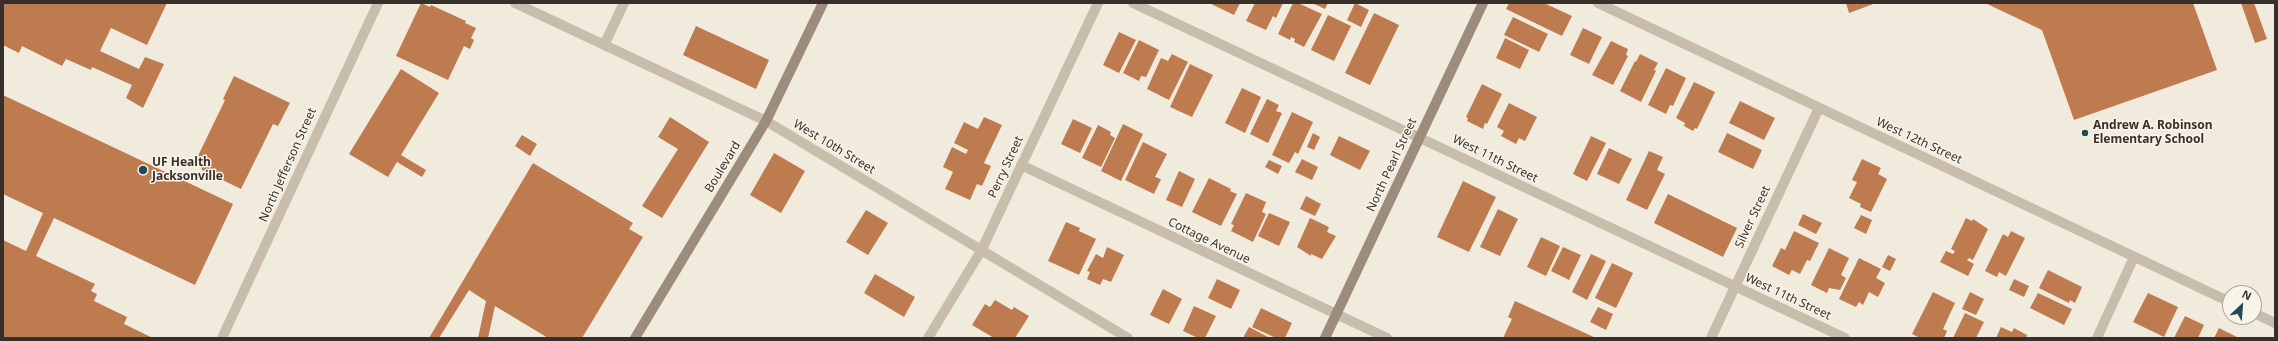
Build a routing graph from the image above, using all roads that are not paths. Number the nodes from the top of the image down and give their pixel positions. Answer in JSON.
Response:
{"nodes":[{"id":1,"x":378,"y":3,"type":"edge"},
{"id":2,"x":515,"y":3,"type":"edge"},
{"id":3,"x":624,"y":3,"type":"edge"},
{"id":4,"x":823,"y":3,"type":"edge"},
{"id":5,"x":1098,"y":3,"type":"edge"},
{"id":6,"x":1133,"y":3,"type":"edge"},
{"id":7,"x":1483,"y":3,"type":"edge"},
{"id":8,"x":1598,"y":3,"type":"edge"},
{"id":9,"x":604,"y":45,"type":"junction"},
{"id":10,"x":1819,"y":108,"type":"junction"},
{"id":11,"x":766,"y":121,"type":"junction"},
{"id":12,"x":1419,"y":138,"type":"junction"},
{"id":13,"x":1021,"y":165,"type":"junction"},
{"id":14,"x":981,"y":251,"type":"junction"},
{"id":15,"x":2134,"y":257,"type":"junction"},
{"id":16,"x":1735,"y":286,"type":"junction"},
{"id":17,"x":2222,"y":298,"type":"edge"},
{"id":18,"x":1335,"y":315,"type":"junction"},
{"id":19,"x":2262,"y":317,"type":"edge"},
{"id":20,"x":2275,"y":323,"type":"edge"},
{"id":21,"x":222,"y":338,"type":"edge"},
{"id":22,"x":635,"y":338,"type":"edge"},
{"id":23,"x":928,"y":338,"type":"edge"},
{"id":24,"x":1128,"y":338,"type":"edge"},
{"id":25,"x":1325,"y":338,"type":"edge"},
{"id":26,"x":1387,"y":338,"type":"edge"},
{"id":27,"x":1710,"y":338,"type":"edge"},
{"id":28,"x":1845,"y":338,"type":"edge"},
{"id":29,"x":2096,"y":338,"type":"edge"}],
"edges":[{"from":1,"to":21,"type":"street","name":"North Jefferson Street"},
{"from":2,"to":9,"type":"street","name":"West 10th Street"},
{"from":3,"to":9,"type":"street"},
{"from":4,"to":11,"type":"main road","name":"Boulevard"},
{"from":5,"to":13,"type":"street","name":"Perry Street"},
{"from":6,"to":12,"type":"street","name":"West 11th Street"},
{"from":7,"to":12,"type":"main road","name":"North Pearl Street"},
{"from":8,"to":10,"type":"street","name":"West 12th Street"},
{"from":9,"to":11,"type":"street","name":"West 10th Street"},
{"from":10,"to":15,"type":"street","name":"West 12th Street"},
{"from":10,"to":16,"type":"street","name":"Silver Street"},
{"from":11,"to":14,"type":"street","name":"West 10th Street"},
{"from":11,"to":22,"type":"main road","name":"Boulevard"},
{"from":12,"to":16,"type":"street","name":"West 11th Street"},
{"from":12,"to":18,"type":"main road","name":"North Pearl Street"},
{"from":13,"to":14,"type":"street","name":"Perry Street"},
{"from":13,"to":18,"type":"street","name":"Cottage Avenue"},
{"from":14,"to":23,"type":"street","name":"Perry Street"},
{"from":14,"to":24,"type":"street","name":"West 10th Street"},
{"from":15,"to":17,"type":"street","name":"West 12th Street"},
{"from":15,"to":29,"type":"street"},
{"from":16,"to":27,"type":"street","name":"Silver Street"},
{"from":16,"to":28,"type":"street","name":"West 11th Street"},
{"from":18,"to":25,"type":"main road","name":"North Pearl Street"},
{"from":18,"to":26,"type":"street","name":"Cottage Avenue"},
{"from":19,"to":20,"type":"street"}]}
